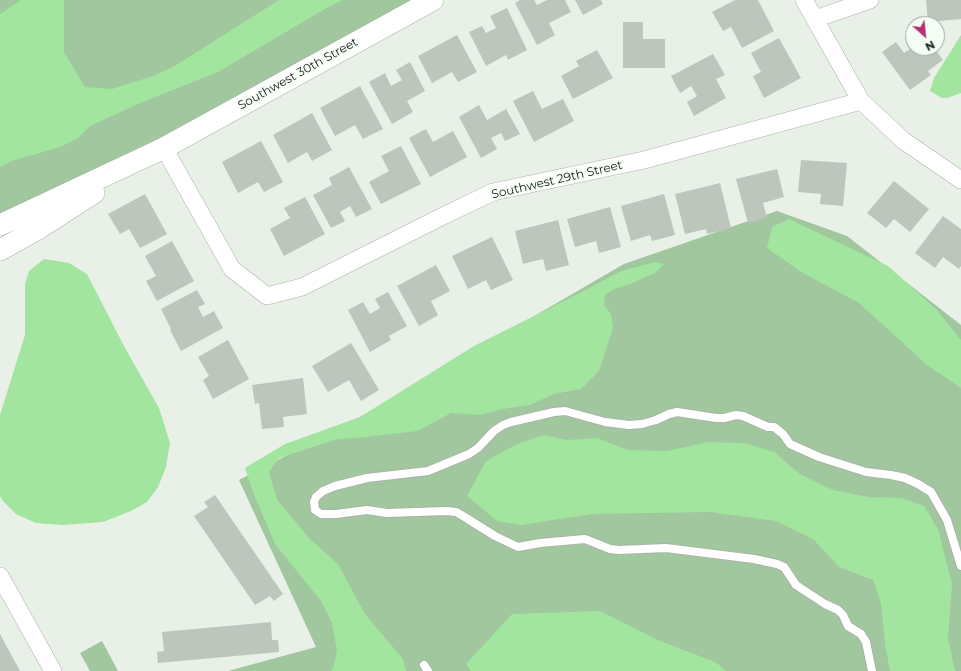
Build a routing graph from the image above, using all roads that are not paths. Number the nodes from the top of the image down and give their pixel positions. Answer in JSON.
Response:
{"nodes":[{"id":1,"x":433,"y":0,"type":"edge"},
{"id":2,"x":804,"y":0,"type":"edge"},
{"id":3,"x":870,"y":0,"type":"edge"},
{"id":4,"x":815,"y":19,"type":"junction"},
{"id":5,"x":861,"y":101,"type":"junction"},
{"id":6,"x":164,"y":148,"type":"junction"},
{"id":7,"x":961,"y":180,"type":"edge"},
{"id":8,"x":0,"y":225,"type":"edge"},
{"id":9,"x":0,"y":250,"type":"edge"},
{"id":10,"x":961,"y":566,"type":"edge"},
{"id":11,"x":0,"y":576,"type":"edge"},
{"id":12,"x":53,"y":671,"type":"edge"},
{"id":13,"x":872,"y":671,"type":"edge"}],
"edges":[{"from":1,"to":6,"type":"street","name":"Southwest 30th Street"},
{"from":2,"to":4,"type":"street"},
{"from":3,"to":4,"type":"street"},
{"from":4,"to":5,"type":"street"},
{"from":5,"to":6,"type":"street","name":"Southwest 29th Street"},
{"from":5,"to":7,"type":"street"},
{"from":6,"to":8,"type":"street","name":"Southwest 30th Street"},
{"from":6,"to":9,"type":"street","name":"Southwest 30th Street"},
{"from":10,"to":13,"type":"lane"},
{"from":11,"to":12,"type":"street"}]}
